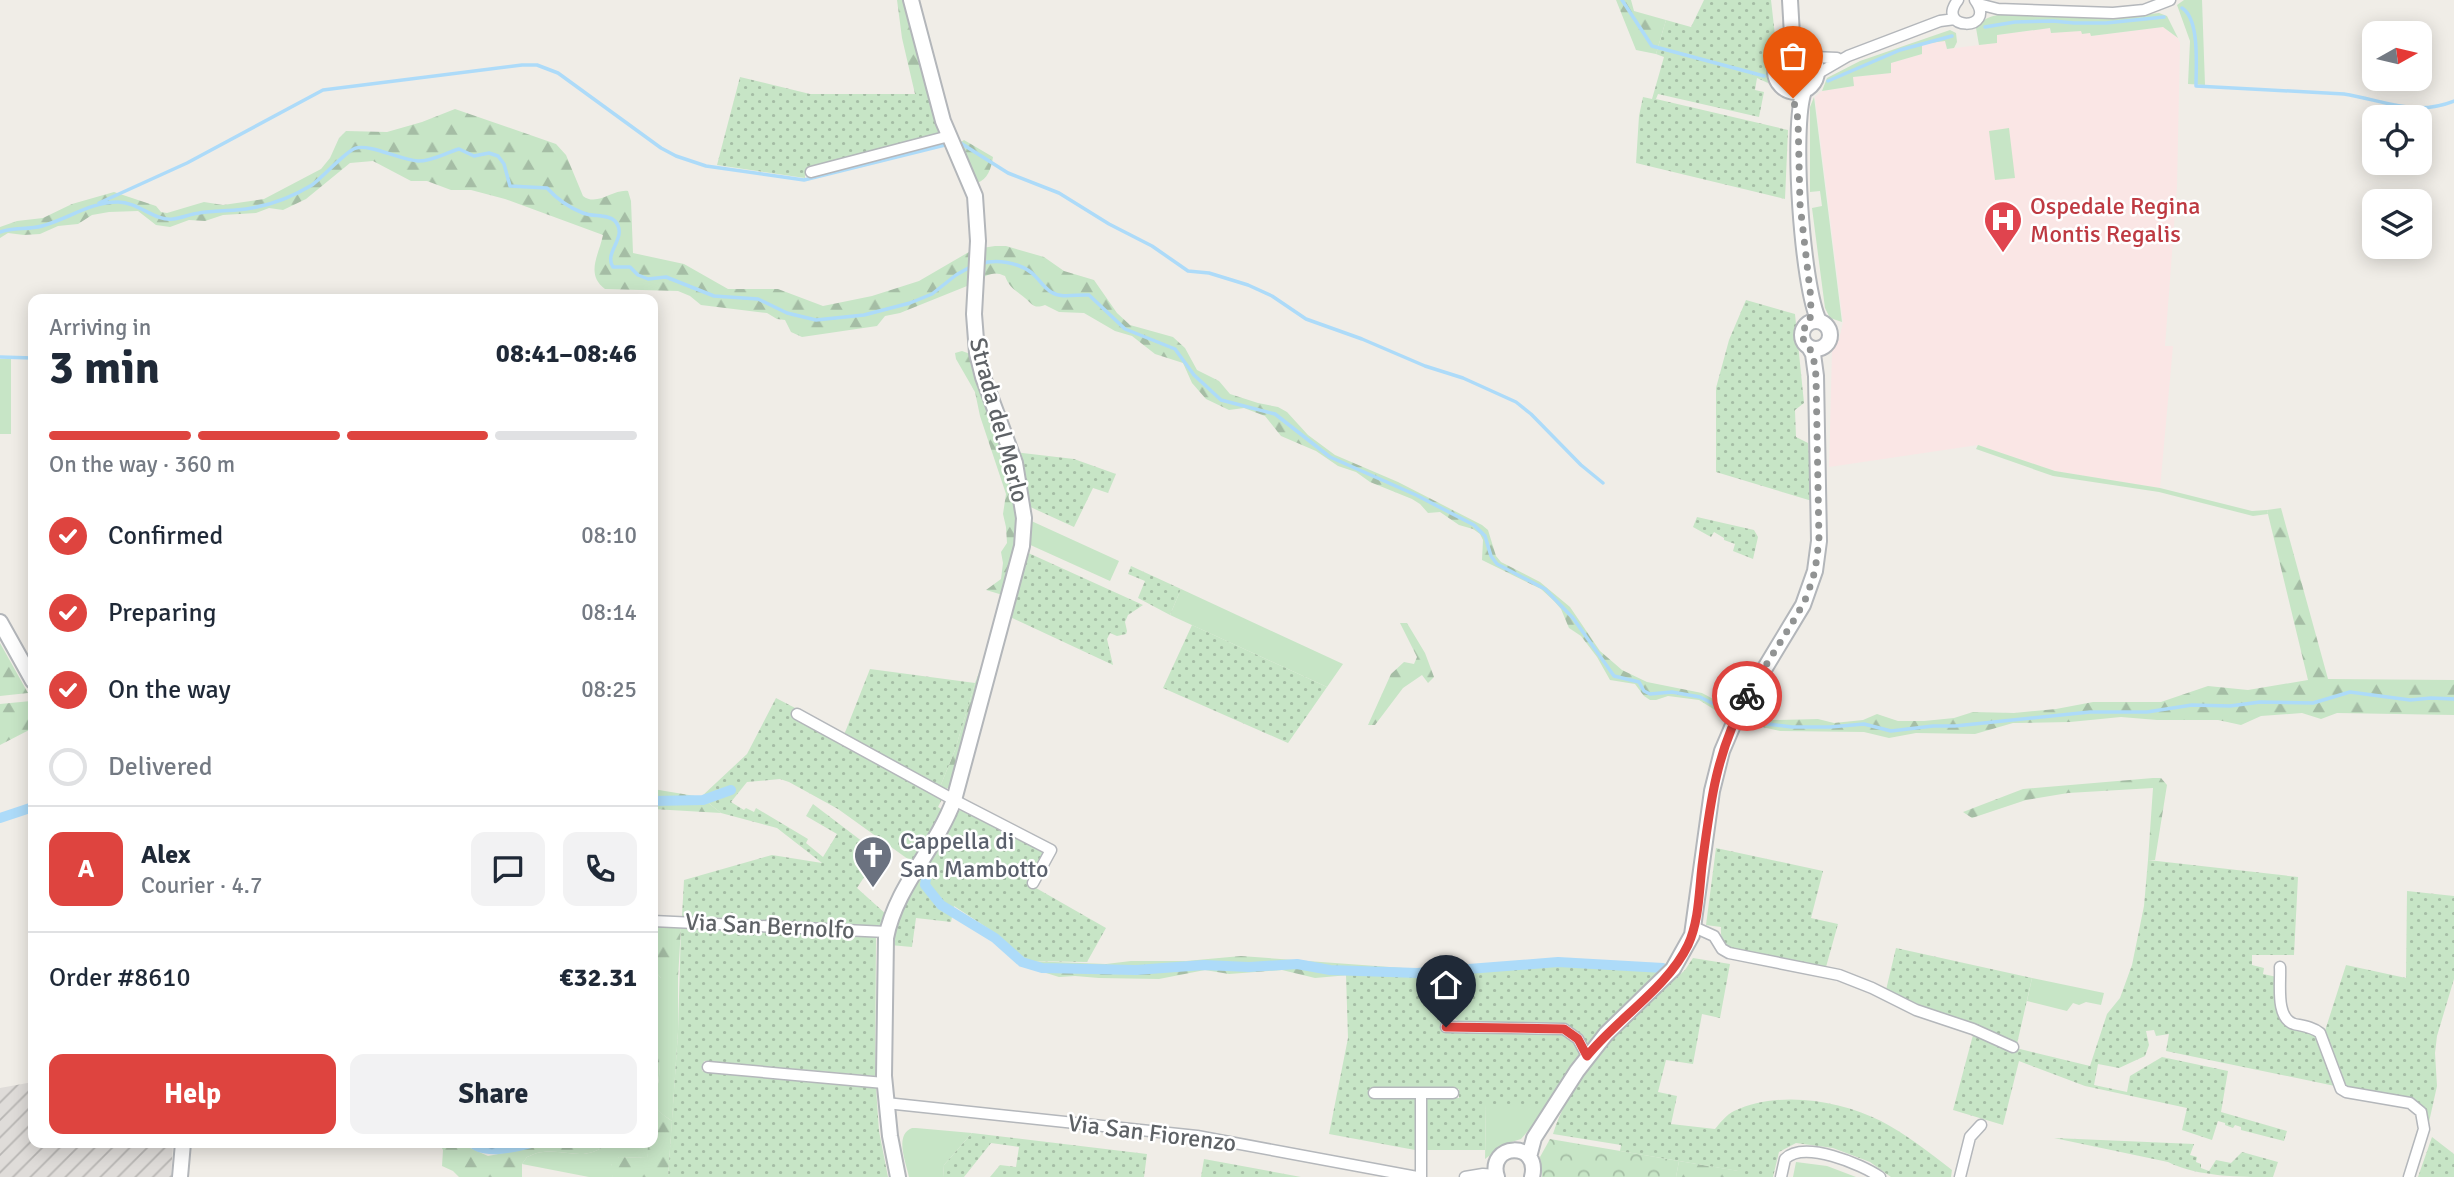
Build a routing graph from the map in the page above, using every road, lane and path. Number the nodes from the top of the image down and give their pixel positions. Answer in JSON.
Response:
{"nodes":[{"id":1,"x":911,"y":0,"type":"edge"},
{"id":2,"x":1790,"y":0,"type":"edge"},
{"id":3,"x":2170,"y":0,"type":"edge"},
{"id":4,"x":1976,"y":2,"type":"edge"},
{"id":5,"x":1955,"y":9,"type":"edge"},
{"id":6,"x":1998,"y":9,"type":"junction"},
{"id":7,"x":1979,"y":16,"type":"junction"},
{"id":8,"x":1800,"y":53,"type":"junction"},
{"id":9,"x":1847,"y":56,"type":"junction"},
{"id":10,"x":1817,"y":74,"type":"junction"},
{"id":11,"x":1797,"y":91,"type":"junction"},
{"id":12,"x":949,"y":136,"type":"junction"},
{"id":13,"x":811,"y":172,"type":"dead end"},
{"id":14,"x":1814,"y":322,"type":"junction"},
{"id":15,"x":1816,"y":346,"type":"junction"},
{"id":16,"x":0,"y":622,"type":"edge"},
{"id":17,"x":28,"y":672,"type":"edge"},
{"id":18,"x":797,"y":714,"type":"dead end"},
{"id":19,"x":954,"y":800,"type":"junction"},
{"id":20,"x":1033,"y":883,"type":"dead end"},
{"id":21,"x":658,"y":921,"type":"edge"},
{"id":22,"x":1695,"y":927,"type":"junction"},
{"id":23,"x":887,"y":932,"type":"junction"},
{"id":24,"x":2280,"y":967,"type":"dead end"},
{"id":25,"x":1446,"y":1027,"type":"dead end"},
{"id":26,"x":2012,"y":1046,"type":"dead end"},
{"id":27,"x":1587,"y":1056,"type":"junction"},
{"id":28,"x":708,"y":1067,"type":"dead end"},
{"id":29,"x":884,"y":1083,"type":"junction"},
{"id":30,"x":1374,"y":1093,"type":"dead end"},
{"id":31,"x":1421,"y":1093,"type":"junction"},
{"id":32,"x":1453,"y":1093,"type":"dead end"},
{"id":33,"x":886,"y":1103,"type":"junction"},
{"id":34,"x":1981,"y":1125,"type":"dead end"},
{"id":35,"x":183,"y":1148,"type":"edge"},
{"id":36,"x":1523,"y":1153,"type":"junction"},
{"id":37,"x":1496,"y":1172,"type":"edge"},
{"id":38,"x":1533,"y":1176,"type":"edge"},
{"id":39,"x":180,"y":1177,"type":"edge"},
{"id":40,"x":898,"y":1177,"type":"edge"},
{"id":41,"x":1419,"y":1177,"type":"edge"},
{"id":42,"x":1465,"y":1177,"type":"edge"},
{"id":43,"x":1781,"y":1177,"type":"edge"},
{"id":44,"x":1880,"y":1177,"type":"edge"},
{"id":45,"x":1960,"y":1177,"type":"edge"},
{"id":46,"x":2409,"y":1177,"type":"edge"}],
"edges":[{"from":1,"to":12,"type":"street","name":"Strada del Merlo"},
{"from":2,"to":8,"type":"street"},
{"from":3,"to":6,"type":"street"},
{"from":4,"to":6,"type":"street"},
{"from":4,"to":7,"type":"street"},
{"from":5,"to":7,"type":"street"},
{"from":5,"to":9,"type":"street"},
{"from":6,"to":7,"type":"street"},
{"from":8,"to":9,"type":"street"},
{"from":8,"to":10,"type":"street"},
{"from":8,"to":11,"type":"street"},
{"from":9,"to":10,"type":"street"},
{"from":10,"to":11,"type":"street"},
{"from":11,"to":14,"type":"street"},
{"from":12,"to":13,"type":"street"},
{"from":12,"to":19,"type":"street","name":"Strada del Merlo"},
{"from":14,"to":15,"type":"street"},
{"from":14,"to":15,"type":"street"},
{"from":15,"to":22,"type":"street"},
{"from":16,"to":17,"type":"street"},
{"from":18,"to":19,"type":"street"},
{"from":19,"to":20,"type":"street"},
{"from":19,"to":23,"type":"street","name":"Via San Bernolfo"},
{"from":21,"to":23,"type":"street","name":"Via San Bernolfo"},
{"from":22,"to":26,"type":"street"},
{"from":22,"to":27,"type":"street"},
{"from":23,"to":29,"type":"street","name":"Via San Bernolfo"},
{"from":24,"to":46,"type":"street"},
{"from":25,"to":27,"type":"street"},
{"from":27,"to":36,"type":"street"},
{"from":28,"to":29,"type":"street"},
{"from":29,"to":33,"type":"street","name":"Via San Bernolfo"},
{"from":30,"to":31,"type":"street"},
{"from":31,"to":32,"type":"street"},
{"from":31,"to":41,"type":"street","name":"Via San Fiorenzo"},
{"from":33,"to":40,"type":"street","name":"Via San Bernolfo"},
{"from":33,"to":41,"type":"street","name":"Via San Fiorenzo"},
{"from":34,"to":45,"type":"street"},
{"from":35,"to":39,"type":"street"},
{"from":36,"to":37,"type":"street"},
{"from":36,"to":38,"type":"street"},
{"from":37,"to":42,"type":"street"},
{"from":43,"to":44,"type":"street"}]}
